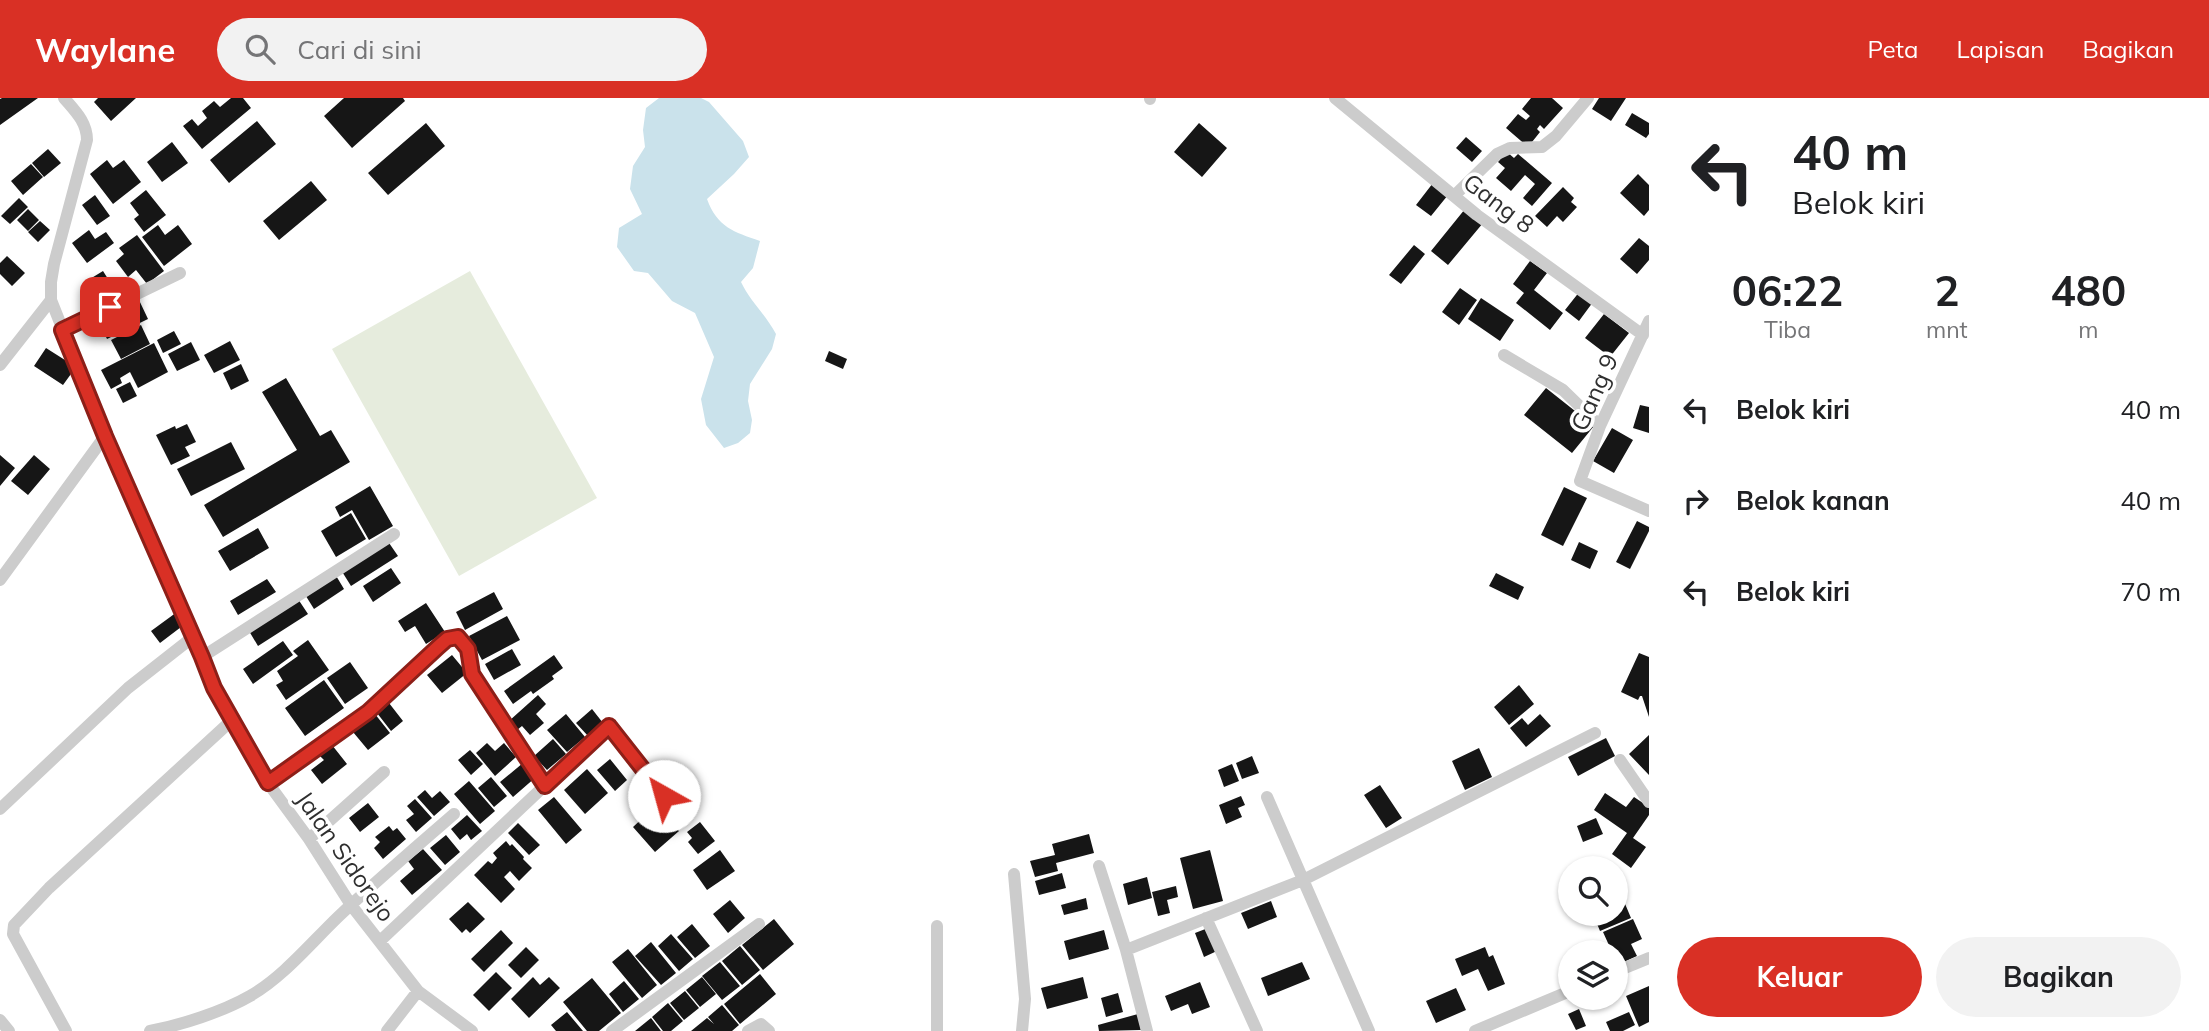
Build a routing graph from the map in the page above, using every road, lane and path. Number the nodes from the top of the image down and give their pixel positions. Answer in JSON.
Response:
{"nodes":[{"id":1,"x":64,"y":98,"type":"edge"},
{"id":2,"x":1335,"y":98,"type":"edge"},
{"id":3,"x":1588,"y":98,"type":"edge"},
{"id":4,"x":1454,"y":196,"type":"junction"},
{"id":5,"x":180,"y":274,"type":"dead end"},
{"id":6,"x":51,"y":300,"type":"junction"},
{"id":7,"x":1649,"y":321,"type":"edge"},
{"id":8,"x":62,"y":330,"type":"junction"},
{"id":9,"x":1643,"y":335,"type":"junction"},
{"id":10,"x":1504,"y":355,"type":"dead end"},
{"id":11,"x":0,"y":365,"type":"edge"},
{"id":12,"x":1600,"y":426,"type":"junction"},
{"id":13,"x":105,"y":436,"type":"junction"},
{"id":14,"x":1649,"y":511,"type":"edge"},
{"id":15,"x":394,"y":534,"type":"dead end"},
{"id":16,"x":0,"y":580,"type":"edge"},
{"id":17,"x":193,"y":637,"type":"junction"},
{"id":18,"x":202,"y":657,"type":"junction"},
{"id":19,"x":231,"y":720,"type":"junction"},
{"id":20,"x":1595,"y":733,"type":"dead end"},
{"id":21,"x":1620,"y":760,"type":"dead end"},
{"id":22,"x":384,"y":772,"type":"dead end"},
{"id":23,"x":268,"y":783,"type":"junction"},
{"id":24,"x":545,"y":786,"type":"junction"},
{"id":25,"x":664,"y":796,"type":"dead end"},
{"id":26,"x":1267,"y":797,"type":"dead end"},
{"id":27,"x":1649,"y":802,"type":"edge"},
{"id":28,"x":0,"y":809,"type":"edge"},
{"id":29,"x":453,"y":814,"type":"dead end"},
{"id":30,"x":309,"y":839,"type":"junction"},
{"id":31,"x":1099,"y":866,"type":"dead end"},
{"id":32,"x":1014,"y":874,"type":"dead end"},
{"id":33,"x":1303,"y":880,"type":"junction"},
{"id":34,"x":351,"y":905,"type":"junction"},
{"id":35,"x":1206,"y":918,"type":"junction"},
{"id":36,"x":759,"y":924,"type":"dead end"},
{"id":37,"x":937,"y":926,"type":"dead end"},
{"id":38,"x":380,"y":941,"type":"junction"},
{"id":39,"x":1126,"y":950,"type":"junction"},
{"id":40,"x":1649,"y":958,"type":"edge"},
{"id":41,"x":1628,"y":967,"type":"edge"},
{"id":42,"x":418,"y":991,"type":"junction"},
{"id":43,"x":1558,"y":996,"type":"edge"},
{"id":44,"x":0,"y":1020,"type":"edge"},
{"id":45,"x":9,"y":1031,"type":"edge"},
{"id":46,"x":66,"y":1031,"type":"edge"},
{"id":47,"x":150,"y":1031,"type":"edge"},
{"id":48,"x":387,"y":1031,"type":"edge"},
{"id":49,"x":472,"y":1031,"type":"edge"},
{"id":50,"x":612,"y":1031,"type":"edge"},
{"id":51,"x":748,"y":1031,"type":"edge"},
{"id":52,"x":769,"y":1031,"type":"edge"},
{"id":53,"x":937,"y":1031,"type":"edge"},
{"id":54,"x":1022,"y":1031,"type":"edge"},
{"id":55,"x":1147,"y":1031,"type":"edge"},
{"id":56,"x":1257,"y":1031,"type":"edge"},
{"id":57,"x":1369,"y":1031,"type":"edge"},
{"id":58,"x":1475,"y":1031,"type":"edge"}],
"edges":[{"from":1,"to":6,"type":"street","name":"Jalan Sidorejo"},
{"from":2,"to":4,"type":"street","name":"Gang 8"},
{"from":3,"to":4,"type":"street"},
{"from":4,"to":9,"type":"street","name":"Gang 8"},
{"from":5,"to":8,"type":"street"},
{"from":6,"to":8,"type":"street","name":"Jalan Sidorejo"},
{"from":6,"to":11,"type":"street"},
{"from":7,"to":9,"type":"street","name":"Gang 9"},
{"from":8,"to":13,"type":"street","name":"Jalan Sidorejo"},
{"from":9,"to":12,"type":"street","name":"Gang 9"},
{"from":10,"to":12,"type":"street"},
{"from":12,"to":14,"type":"street","name":"Gang 9"},
{"from":13,"to":16,"type":"street"},
{"from":13,"to":17,"type":"street","name":"Jalan Sidorejo"},
{"from":15,"to":18,"type":"street"},
{"from":17,"to":18,"type":"street","name":"Jalan Sidorejo"},
{"from":17,"to":28,"type":"street"},
{"from":18,"to":19,"type":"street","name":"Jalan Sidorejo"},
{"from":19,"to":23,"type":"street","name":"Jalan Sidorejo"},
{"from":19,"to":46,"type":"street"},
{"from":20,"to":33,"type":"street"},
{"from":21,"to":27,"type":"street"},
{"from":22,"to":30,"type":"street"},
{"from":23,"to":24,"type":"street"},
{"from":23,"to":30,"type":"street","name":"Jalan Sidorejo"},
{"from":24,"to":25,"type":"street"},
{"from":24,"to":38,"type":"street"},
{"from":26,"to":33,"type":"street"},
{"from":29,"to":34,"type":"street"},
{"from":30,"to":34,"type":"street","name":"Jalan Sidorejo"},
{"from":31,"to":39,"type":"street"},
{"from":32,"to":54,"type":"street"},
{"from":33,"to":35,"type":"street"},
{"from":33,"to":57,"type":"street"},
{"from":34,"to":38,"type":"street","name":"Jalan Sidorejo"},
{"from":34,"to":47,"type":"street"},
{"from":35,"to":39,"type":"street"},
{"from":35,"to":56,"type":"street"},
{"from":36,"to":50,"type":"street"},
{"from":37,"to":53,"type":"street"},
{"from":38,"to":42,"type":"street","name":"Jalan Sidorejo"},
{"from":39,"to":55,"type":"street"},
{"from":40,"to":41,"type":"street"},
{"from":42,"to":48,"type":"street"},
{"from":42,"to":49,"type":"street","name":"Jalan Sidorejo"},
{"from":43,"to":58,"type":"street"},
{"from":44,"to":45,"type":"street"},
{"from":51,"to":52,"type":"street"}]}
